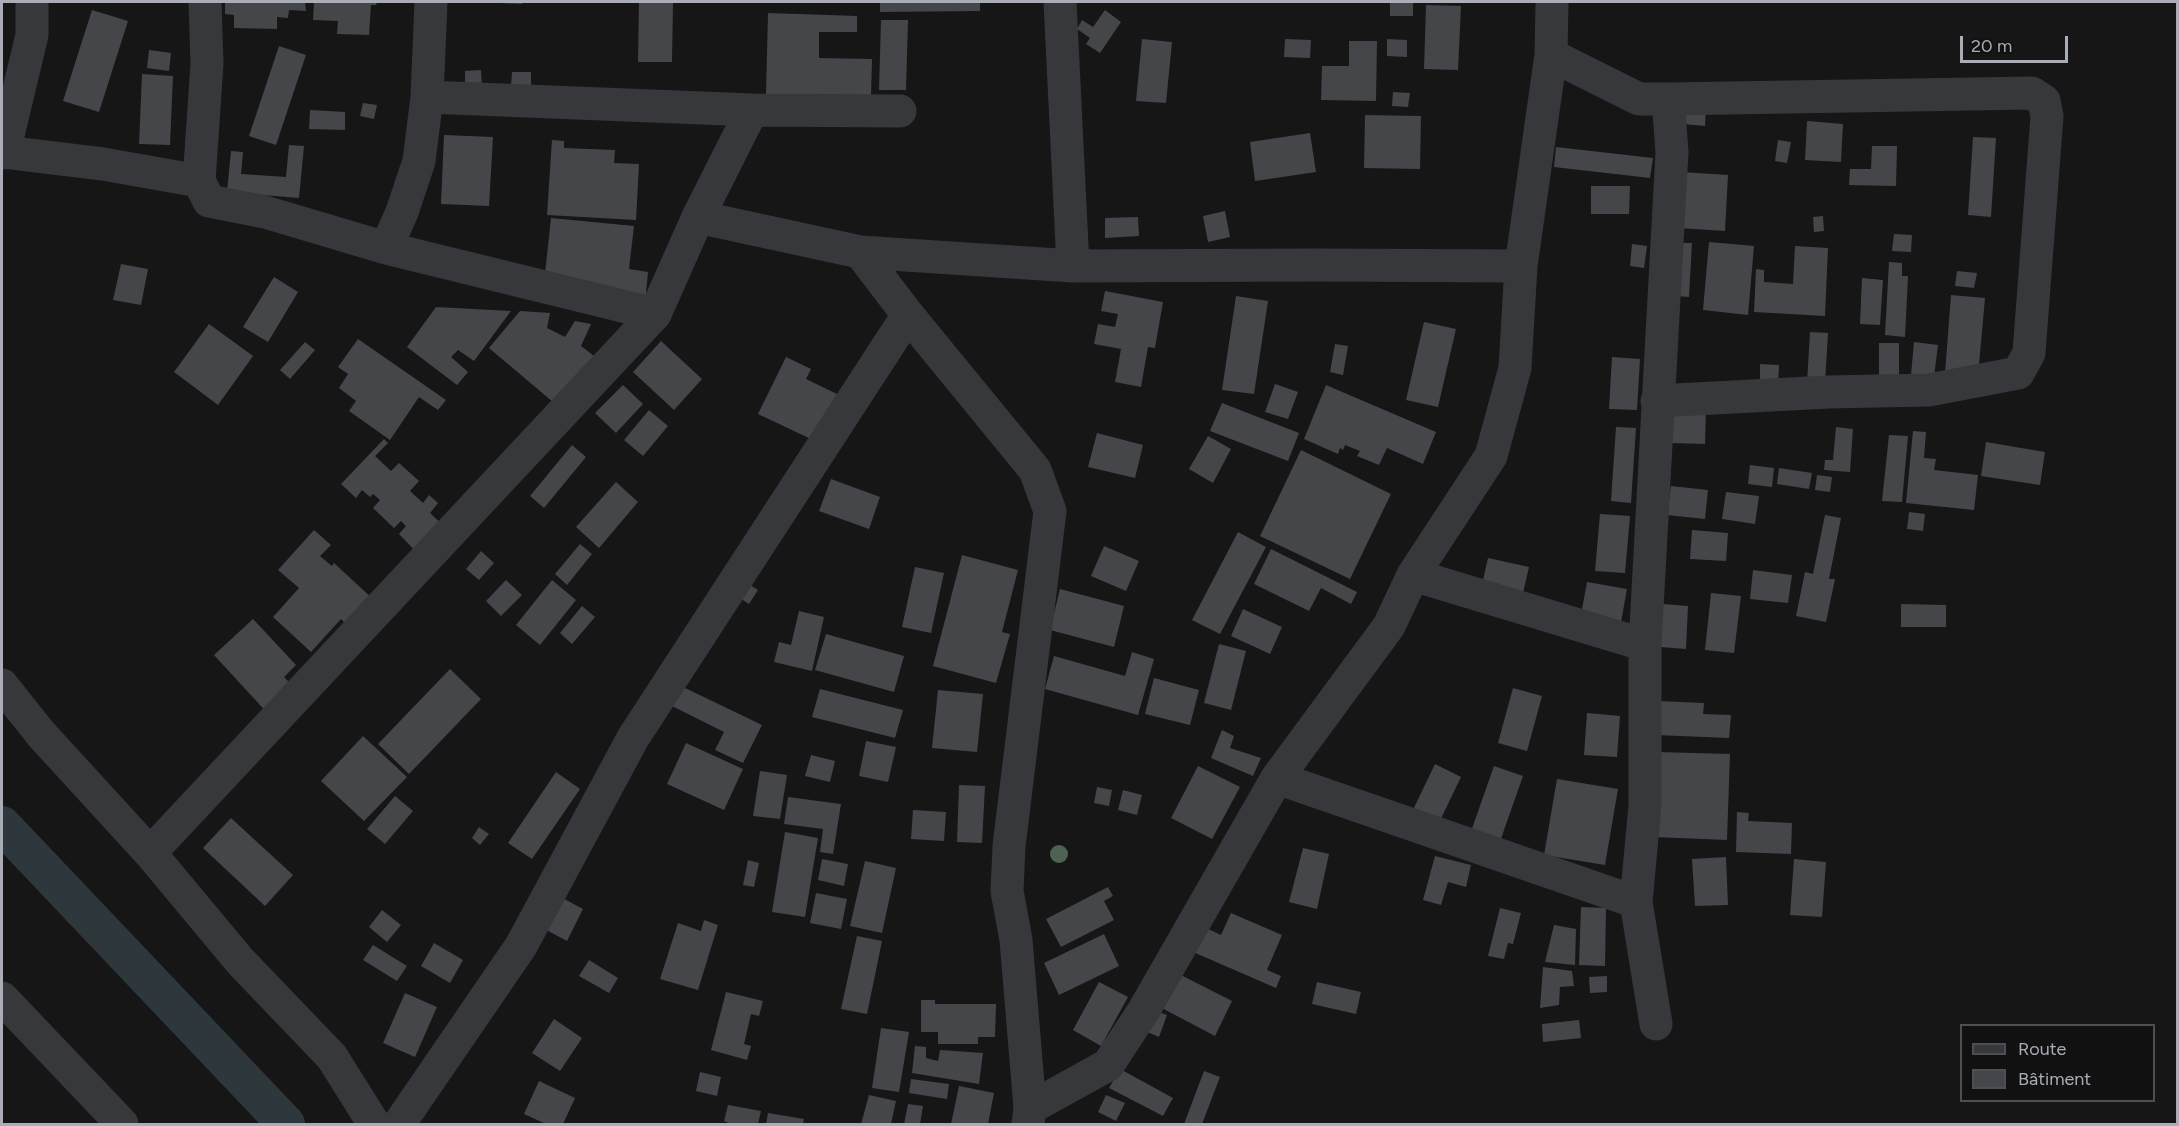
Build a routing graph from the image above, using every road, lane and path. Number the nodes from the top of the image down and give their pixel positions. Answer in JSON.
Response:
{"nodes":[{"id":1,"x":32,"y":2,"type":"edge"},
{"id":2,"x":206,"y":2,"type":"edge"},
{"id":3,"x":431,"y":2,"type":"edge"},
{"id":4,"x":1059,"y":2,"type":"edge"},
{"id":5,"x":1552,"y":2,"type":"edge"},
{"id":6,"x":1551,"y":55,"type":"junction"},
{"id":7,"x":427,"y":97,"type":"junction"},
{"id":8,"x":1668,"y":99,"type":"junction"},
{"id":9,"x":752,"y":110,"type":"junction"},
{"id":10,"x":900,"y":111,"type":"dead end"},
{"id":11,"x":3,"y":153,"type":"edge"},
{"id":12,"x":199,"y":181,"type":"junction"},
{"id":13,"x":698,"y":217,"type":"junction"},
{"id":14,"x":386,"y":248,"type":"junction"},
{"id":15,"x":860,"y":252,"type":"junction"},
{"id":16,"x":1073,"y":266,"type":"junction"},
{"id":17,"x":1521,"y":267,"type":"junction"},
{"id":18,"x":655,"y":314,"type":"junction"},
{"id":19,"x":908,"y":315,"type":"junction"},
{"id":20,"x":1657,"y":401,"type":"junction"},
{"id":21,"x":1413,"y":575,"type":"junction"},
{"id":22,"x":1645,"y":645,"type":"junction"},
{"id":23,"x":2,"y":685,"type":"edge"},
{"id":24,"x":1277,"y":778,"type":"junction"},
{"id":25,"x":150,"y":853,"type":"junction"},
{"id":26,"x":1635,"y":902,"type":"junction"},
{"id":27,"x":2,"y":998,"type":"edge"},
{"id":28,"x":1656,"y":1024,"type":"dead end"},
{"id":29,"x":1029,"y":1116,"type":"edge"},
{"id":30,"x":122,"y":1125,"type":"edge"},
{"id":31,"x":374,"y":1125,"type":"edge"},
{"id":32,"x":399,"y":1125,"type":"edge"}],
"edges":[{"from":1,"to":11,"type":"street"},
{"from":2,"to":12,"type":"street"},
{"from":3,"to":7,"type":"street"},
{"from":4,"to":16,"type":"street"},
{"from":5,"to":6,"type":"street"},
{"from":6,"to":8,"type":"street"},
{"from":6,"to":17,"type":"street"},
{"from":7,"to":9,"type":"street"},
{"from":7,"to":14,"type":"street"},
{"from":8,"to":20,"type":"street"},
{"from":8,"to":20,"type":"street"},
{"from":9,"to":10,"type":"street"},
{"from":9,"to":13,"type":"street"},
{"from":11,"to":12,"type":"street"},
{"from":12,"to":14,"type":"street"},
{"from":13,"to":15,"type":"street"},
{"from":13,"to":18,"type":"street"},
{"from":14,"to":18,"type":"street"},
{"from":15,"to":16,"type":"street"},
{"from":15,"to":19,"type":"street"},
{"from":16,"to":17,"type":"street"},
{"from":17,"to":21,"type":"street"},
{"from":18,"to":25,"type":"street"},
{"from":19,"to":29,"type":"street"},
{"from":19,"to":32,"type":"street"},
{"from":20,"to":22,"type":"street"},
{"from":21,"to":22,"type":"street"},
{"from":21,"to":24,"type":"street"},
{"from":22,"to":26,"type":"street"},
{"from":23,"to":25,"type":"street"},
{"from":24,"to":26,"type":"street"},
{"from":24,"to":29,"type":"street"},
{"from":25,"to":31,"type":"street"},
{"from":26,"to":28,"type":"street"},
{"from":27,"to":30,"type":"street"}]}
